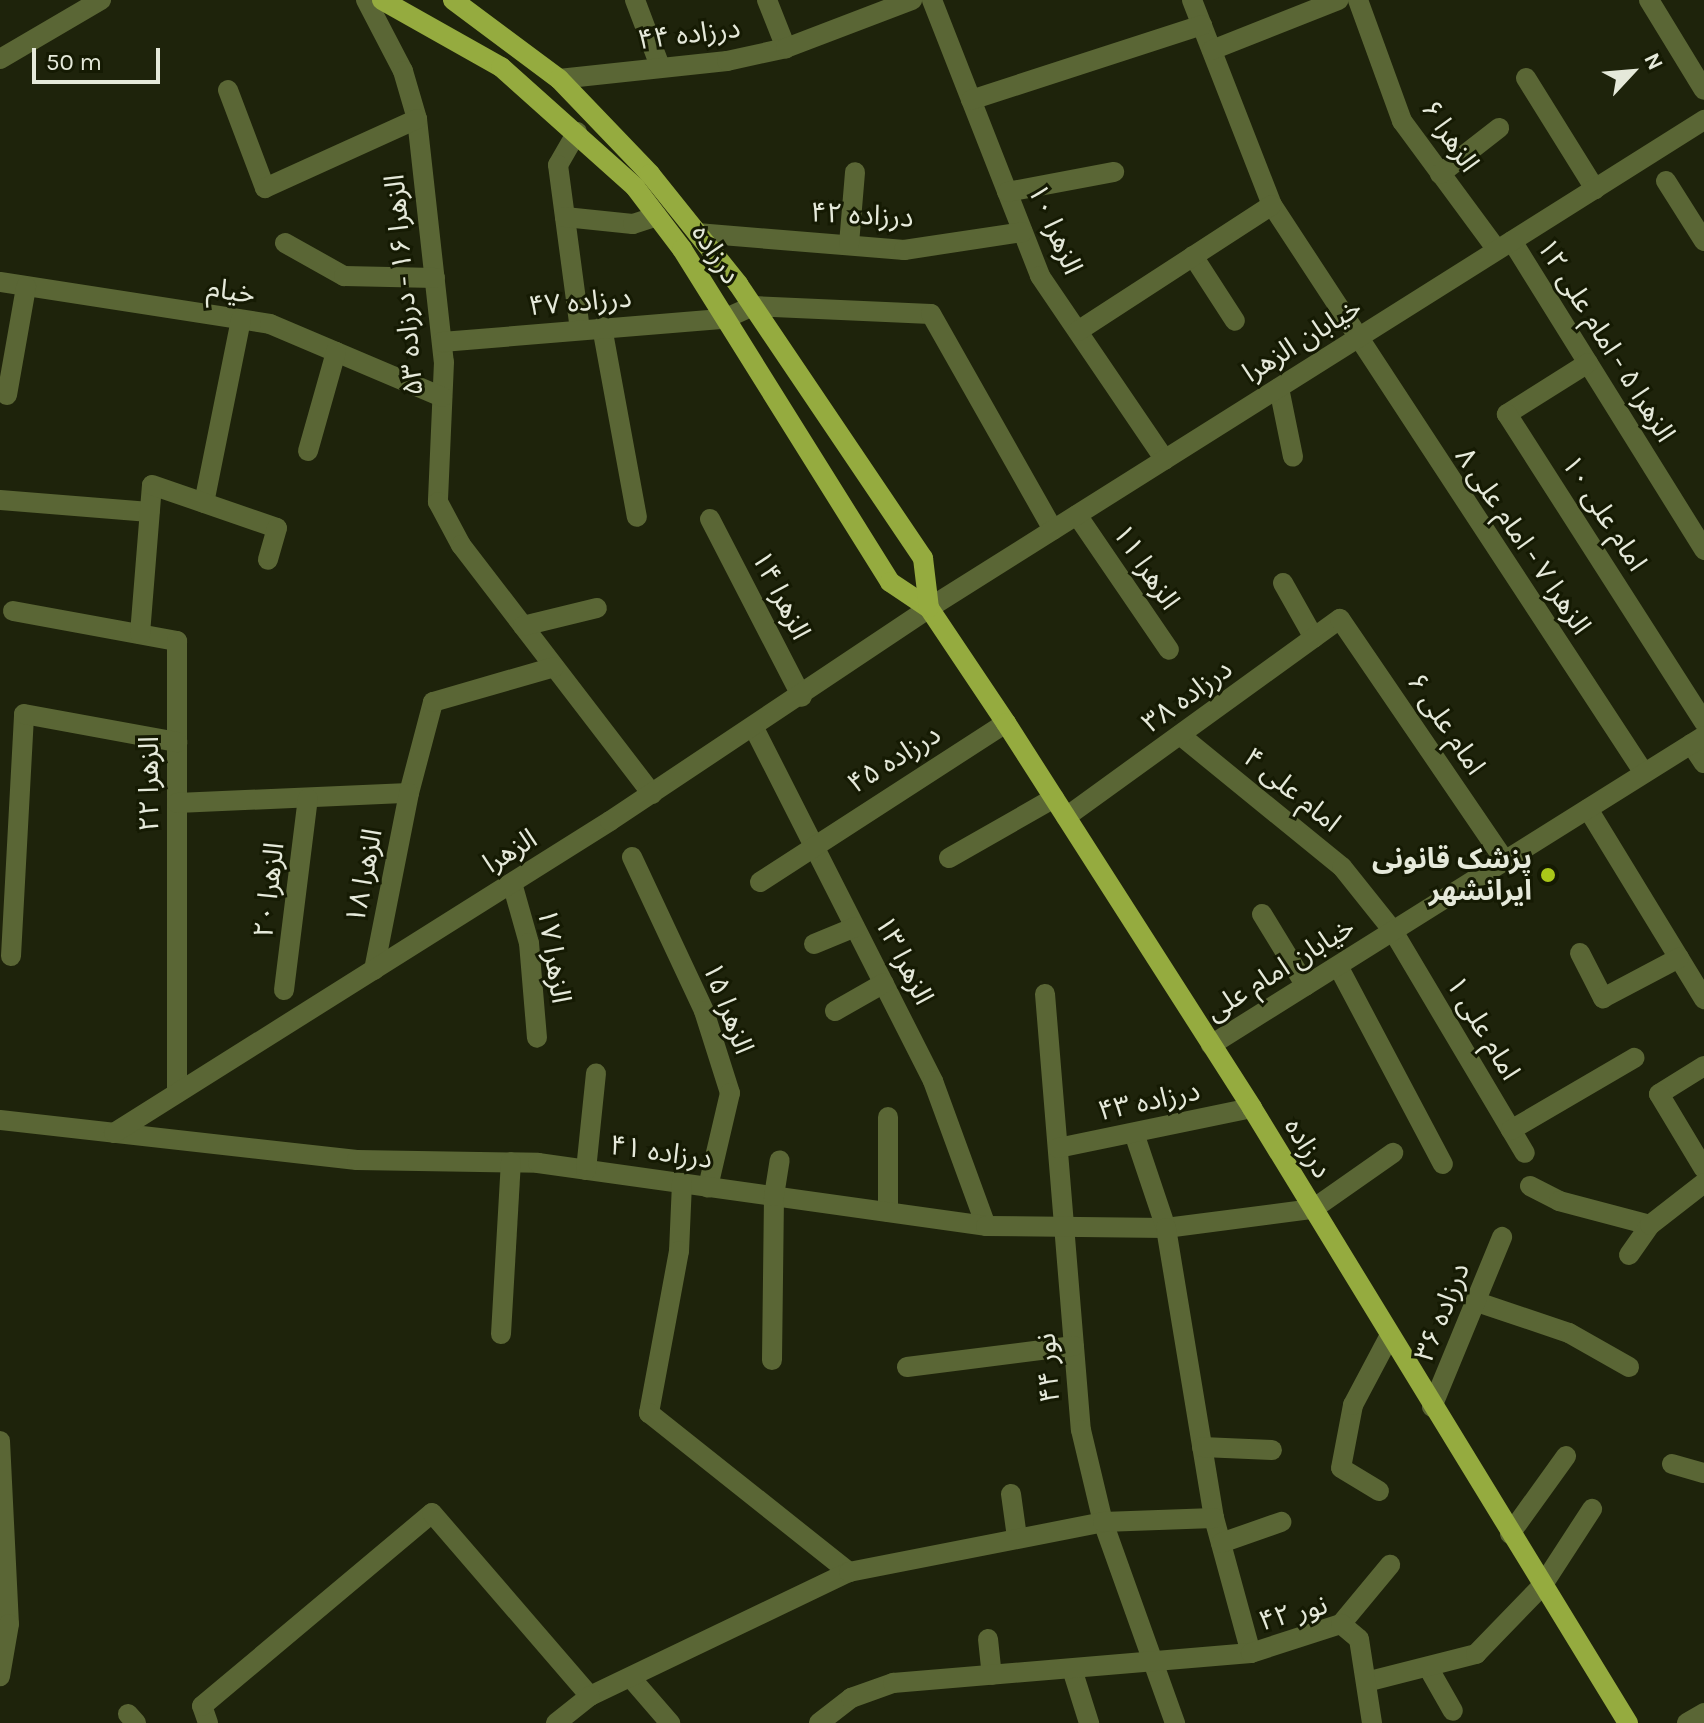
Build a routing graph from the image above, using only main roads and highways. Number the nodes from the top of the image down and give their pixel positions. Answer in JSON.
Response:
{"nodes":[{"id":1,"x":382,"y":0,"type":"edge"},
{"id":2,"x":453,"y":0,"type":"edge"},
{"id":3,"x":929,"y":608,"type":"junction"},
{"id":4,"x":1628,"y":1723,"type":"edge"}],
"edges":[{"from":1,"to":3,"type":"main road","name":"درزاده"},
{"from":2,"to":3,"type":"main road","name":"درزاده"},
{"from":3,"to":4,"type":"main road","name":"درزاده"}]}
